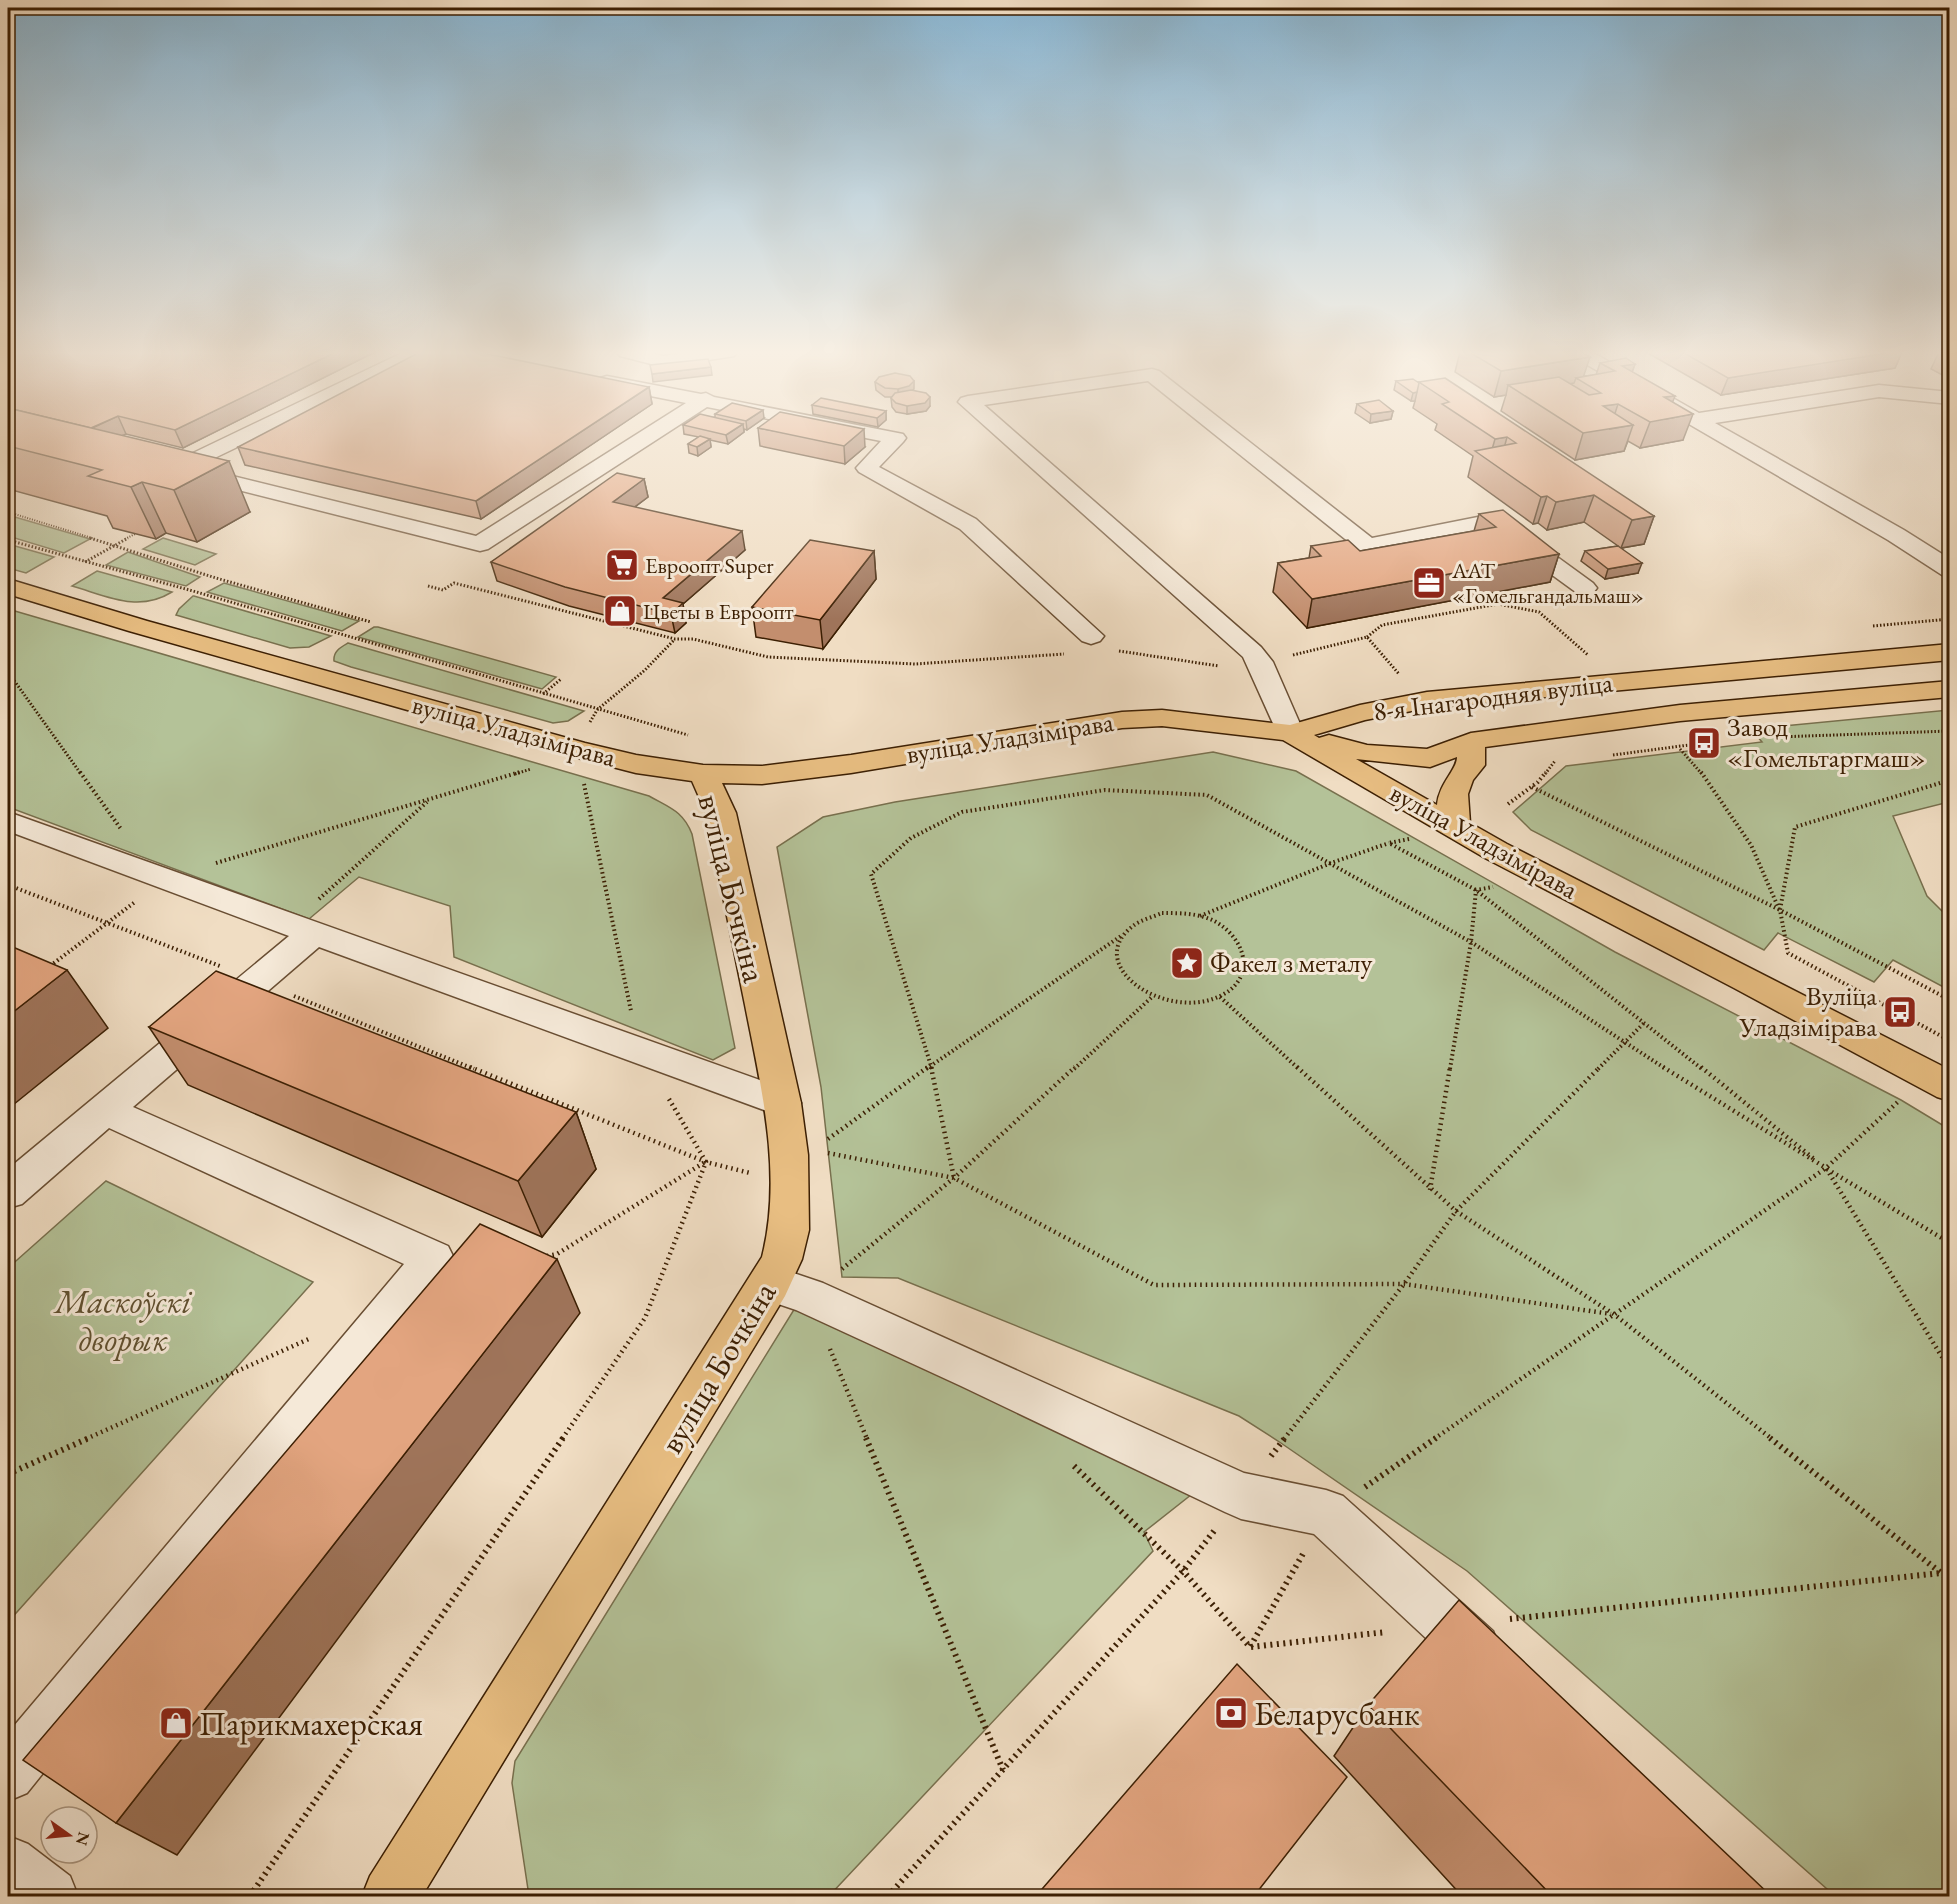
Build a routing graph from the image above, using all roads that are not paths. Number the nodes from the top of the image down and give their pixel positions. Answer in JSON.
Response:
{"nodes":[{"id":1,"x":234,"y":441,"type":"edge"},
{"id":2,"x":641,"y":441,"type":"edge"},
{"id":3,"x":893,"y":441,"type":"edge"},
{"id":4,"x":1013,"y":441,"type":"edge"},
{"id":5,"x":1235,"y":441,"type":"edge"},
{"id":6,"x":1731,"y":441,"type":"edge"},
{"id":7,"x":153,"y":464,"type":"edge"},
{"id":8,"x":175,"y":469,"type":"junction"},
{"id":9,"x":1949,"y":570,"type":"edge"},
{"id":10,"x":8,"y":586,"type":"edge"},
{"id":11,"x":1585,"y":588,"type":"dead end"},
{"id":12,"x":1091,"y":636,"type":"dead end"},
{"id":13,"x":1950,"y":652,"type":"edge"},
{"id":14,"x":1950,"y":689,"type":"edge"},
{"id":15,"x":1290,"y":734,"type":"junction"},
{"id":16,"x":1471,"y":741,"type":"junction"},
{"id":17,"x":703,"y":774,"type":"junction"},
{"id":18,"x":8,"y":821,"type":"edge"},
{"id":19,"x":1456,"y":828,"type":"junction"},
{"id":20,"x":303,"y":928,"type":"junction"},
{"id":21,"x":1950,"y":1087,"type":"edge"},
{"id":22,"x":783,"y":1103,"type":"junction"},
{"id":23,"x":104,"y":1110,"type":"junction"},
{"id":24,"x":8,"y":1192,"type":"edge"},
{"id":25,"x":789,"y":1289,"type":"junction"},
{"id":26,"x":1502,"y":1673,"type":"edge"},
{"id":27,"x":8,"y":1774,"type":"edge"},
{"id":28,"x":8,"y":1864,"type":"edge"},
{"id":29,"x":50,"y":1896,"type":"edge"},
{"id":30,"x":390,"y":1896,"type":"edge"}],
"edges":[{"from":1,"to":8,"type":"lane"},
{"from":2,"to":8,"type":"lane"},
{"from":3,"to":12,"type":"lane"},
{"from":4,"to":15,"type":"lane"},
{"from":5,"to":11,"type":"lane"},
{"from":6,"to":9,"type":"lane"},
{"from":7,"to":8,"type":"lane"},
{"from":10,"to":17,"type":"main road","name":"вуліца Уладзімірава"},
{"from":13,"to":15,"type":"main road","name":"8-я Інагародняя вуліца"},
{"from":14,"to":16,"type":"main road","name":"8-я Інагародняя вуліца"},
{"from":15,"to":16,"type":"main road","name":"8-я Інагародняя вуліца"},
{"from":15,"to":17,"type":"main road","name":"вуліца Уладзімірава"},
{"from":15,"to":19,"type":"main road","name":"вуліца Уладзімірава"},
{"from":16,"to":19,"type":"main road"},
{"from":17,"to":22,"type":"main road","name":"вуліца Бочкіна"},
{"from":18,"to":20,"type":"lane"},
{"from":19,"to":21,"type":"main road","name":"вуліца Уладзімірава"},
{"from":20,"to":22,"type":"lane"},
{"from":20,"to":23,"type":"lane"},
{"from":22,"to":25,"type":"main road","name":"вуліца Бочкіна"},
{"from":23,"to":24,"type":"lane"},
{"from":23,"to":27,"type":"lane"},
{"from":25,"to":26,"type":"lane"},
{"from":25,"to":30,"type":"main road","name":"вуліца Бочкіна"},
{"from":28,"to":29,"type":"lane"}]}
